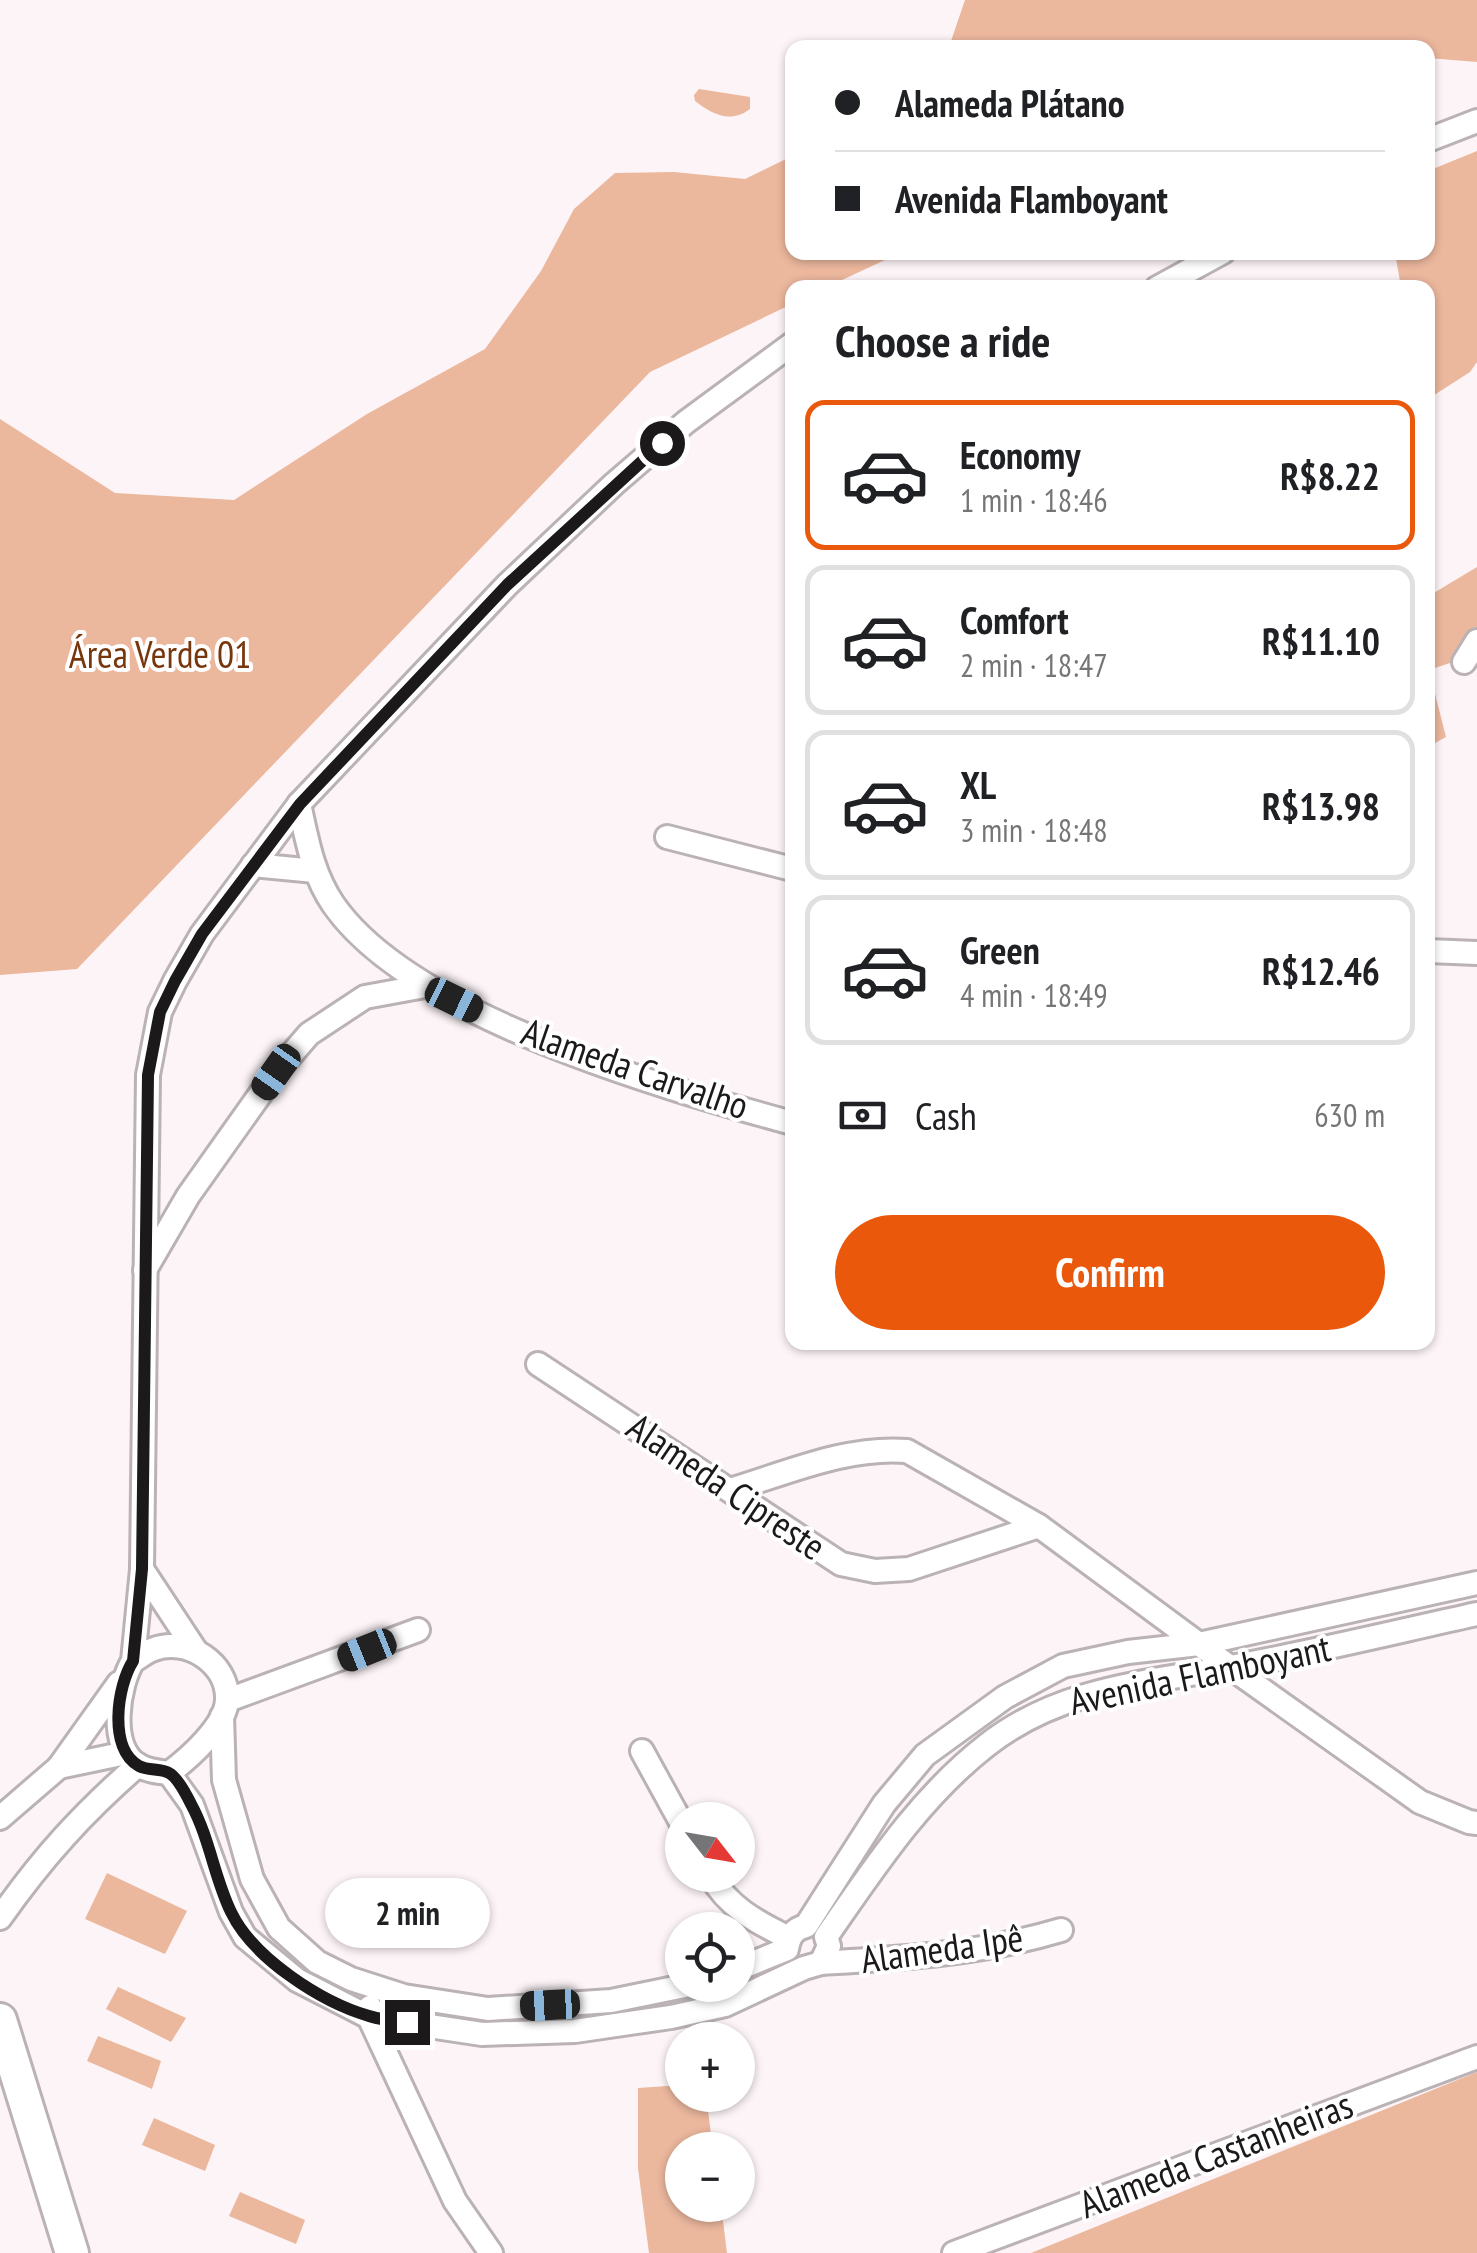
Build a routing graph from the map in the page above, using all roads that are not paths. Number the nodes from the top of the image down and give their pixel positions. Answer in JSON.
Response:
{"nodes":[{"id":1,"x":1477,"y":121,"type":"edge"},
{"id":2,"x":1435,"y":137,"type":"edge"},
{"id":3,"x":1208,"y":260,"type":"edge"},
{"id":4,"x":1172,"y":280,"type":"edge"},
{"id":5,"x":785,"y":349,"type":"edge"},
{"id":6,"x":1477,"y":641,"type":"edge"},
{"id":7,"x":1464,"y":662,"type":"dead end"},
{"id":8,"x":300,"y":804,"type":"junction"},
{"id":9,"x":667,"y":836,"type":"dead end"},
{"id":10,"x":253,"y":866,"type":"junction"},
{"id":11,"x":785,"y":866,"type":"edge"},
{"id":12,"x":314,"y":870,"type":"junction"},
{"id":13,"x":1435,"y":951,"type":"edge"},
{"id":14,"x":1477,"y":953,"type":"edge"},
{"id":15,"x":382,"y":954,"type":"junction"},
{"id":16,"x":425,"y":986,"type":"junction"},
{"id":17,"x":364,"y":997,"type":"junction"},
{"id":18,"x":785,"y":1120,"type":"edge"},
{"id":19,"x":146,"y":1187,"type":"junction"},
{"id":20,"x":188,"y":1196,"type":"junction"},
{"id":21,"x":145,"y":1270,"type":"junction"},
{"id":22,"x":538,"y":1364,"type":"dead end"},
{"id":23,"x":730,"y":1490,"type":"junction"},
{"id":24,"x":1039,"y":1526,"type":"junction"},
{"id":25,"x":142,"y":1569,"type":"junction"},
{"id":26,"x":1477,"y":1583,"type":"edge"},
{"id":27,"x":1477,"y":1614,"type":"edge"},
{"id":28,"x":1292,"y":1624,"type":"junction"},
{"id":29,"x":418,"y":1630,"type":"dead end"},
{"id":30,"x":1198,"y":1644,"type":"junction"},
{"id":31,"x":196,"y":1651,"type":"junction"},
{"id":32,"x":1300,"y":1652,"type":"junction"},
{"id":33,"x":129,"y":1667,"type":"junction"},
{"id":34,"x":1230,"y":1668,"type":"junction"},
{"id":35,"x":225,"y":1708,"type":"junction"},
{"id":36,"x":642,"y":1751,"type":"dead end"},
{"id":37,"x":132,"y":1759,"type":"junction"},
{"id":38,"x":59,"y":1767,"type":"junction"},
{"id":39,"x":169,"y":1773,"type":"junction"},
{"id":40,"x":670,"y":1802,"type":"edge"},
{"id":41,"x":0,"y":1818,"type":"edge"},
{"id":42,"x":1477,"y":1822,"type":"edge"},
{"id":43,"x":720,"y":1892,"type":"edge"},
{"id":44,"x":0,"y":1918,"type":"edge"},
{"id":45,"x":1061,"y":1930,"type":"dead end"},
{"id":46,"x":802,"y":1938,"type":"junction"},
{"id":47,"x":755,"y":1961,"type":"edge"},
{"id":48,"x":813,"y":1966,"type":"junction"},
{"id":49,"x":371,"y":1986,"type":"junction"},
{"id":50,"x":665,"y":1990,"type":"edge"},
{"id":51,"x":369,"y":2016,"type":"junction"},
{"id":52,"x":0,"y":2020,"type":"edge"},
{"id":53,"x":1477,"y":2057,"type":"edge"},
{"id":54,"x":72,"y":2253,"type":"edge"},
{"id":55,"x":490,"y":2253,"type":"edge"},
{"id":56,"x":954,"y":2253,"type":"edge"}],
"edges":[{"from":1,"to":2,"type":"street"},
{"from":3,"to":4,"type":"street"},
{"from":5,"to":8,"type":"street"},
{"from":6,"to":7,"type":"street"},
{"from":8,"to":10,"type":"street"},
{"from":8,"to":12,"type":"street"},
{"from":9,"to":11,"type":"street"},
{"from":10,"to":12,"type":"street"},
{"from":10,"to":19,"type":"street"},
{"from":12,"to":15,"type":"street","name":"Alameda Carvalho"},
{"from":13,"to":14,"type":"street"},
{"from":15,"to":16,"type":"street","name":"Alameda Carvalho"},
{"from":15,"to":17,"type":"street"},
{"from":16,"to":17,"type":"street"},
{"from":16,"to":18,"type":"street","name":"Alameda Carvalho"},
{"from":17,"to":20,"type":"street"},
{"from":19,"to":20,"type":"street"},
{"from":19,"to":21,"type":"street"},
{"from":20,"to":21,"type":"street"},
{"from":21,"to":25,"type":"street"},
{"from":22,"to":23,"type":"street","name":"Alameda Cipreste"},
{"from":23,"to":24,"type":"street"},
{"from":23,"to":24,"type":"street","name":"Alameda Cipreste"},
{"from":24,"to":30,"type":"street"},
{"from":25,"to":31,"type":"street"},
{"from":25,"to":33,"type":"street"},
{"from":26,"to":28,"type":"street","name":"Avenida Flamboyant"},
{"from":27,"to":32,"type":"street","name":"Avenida Flamboyant"},
{"from":28,"to":30,"type":"street","name":"Avenida Flamboyant"},
{"from":28,"to":32,"type":"street"},
{"from":29,"to":35,"type":"street"},
{"from":30,"to":34,"type":"street"},
{"from":30,"to":46,"type":"street","name":"Avenida Flamboyant"},
{"from":31,"to":33,"type":"street"},
{"from":31,"to":35,"type":"street"},
{"from":32,"to":34,"type":"street","name":"Avenida Flamboyant"},
{"from":33,"to":37,"type":"street"},
{"from":33,"to":38,"type":"street"},
{"from":34,"to":42,"type":"street"},
{"from":34,"to":46,"type":"street","name":"Avenida Flamboyant"},
{"from":35,"to":39,"type":"street"},
{"from":35,"to":49,"type":"street"},
{"from":36,"to":40,"type":"street"},
{"from":37,"to":38,"type":"street"},
{"from":37,"to":39,"type":"street"},
{"from":37,"to":44,"type":"street"},
{"from":38,"to":41,"type":"street"},
{"from":39,"to":51,"type":"street"},
{"from":43,"to":46,"type":"street"},
{"from":45,"to":48,"type":"street","name":"Alameda Ipê"},
{"from":46,"to":47,"type":"street"},
{"from":46,"to":48,"type":"street"},
{"from":46,"to":48,"type":"street","name":"Avenida Flamboyant"},
{"from":48,"to":51,"type":"street"},
{"from":49,"to":50,"type":"street"},
{"from":49,"to":51,"type":"street"},
{"from":51,"to":55,"type":"street"},
{"from":52,"to":54,"type":"main road"},
{"from":53,"to":56,"type":"street","name":"Alameda Castanheiras"}]}
